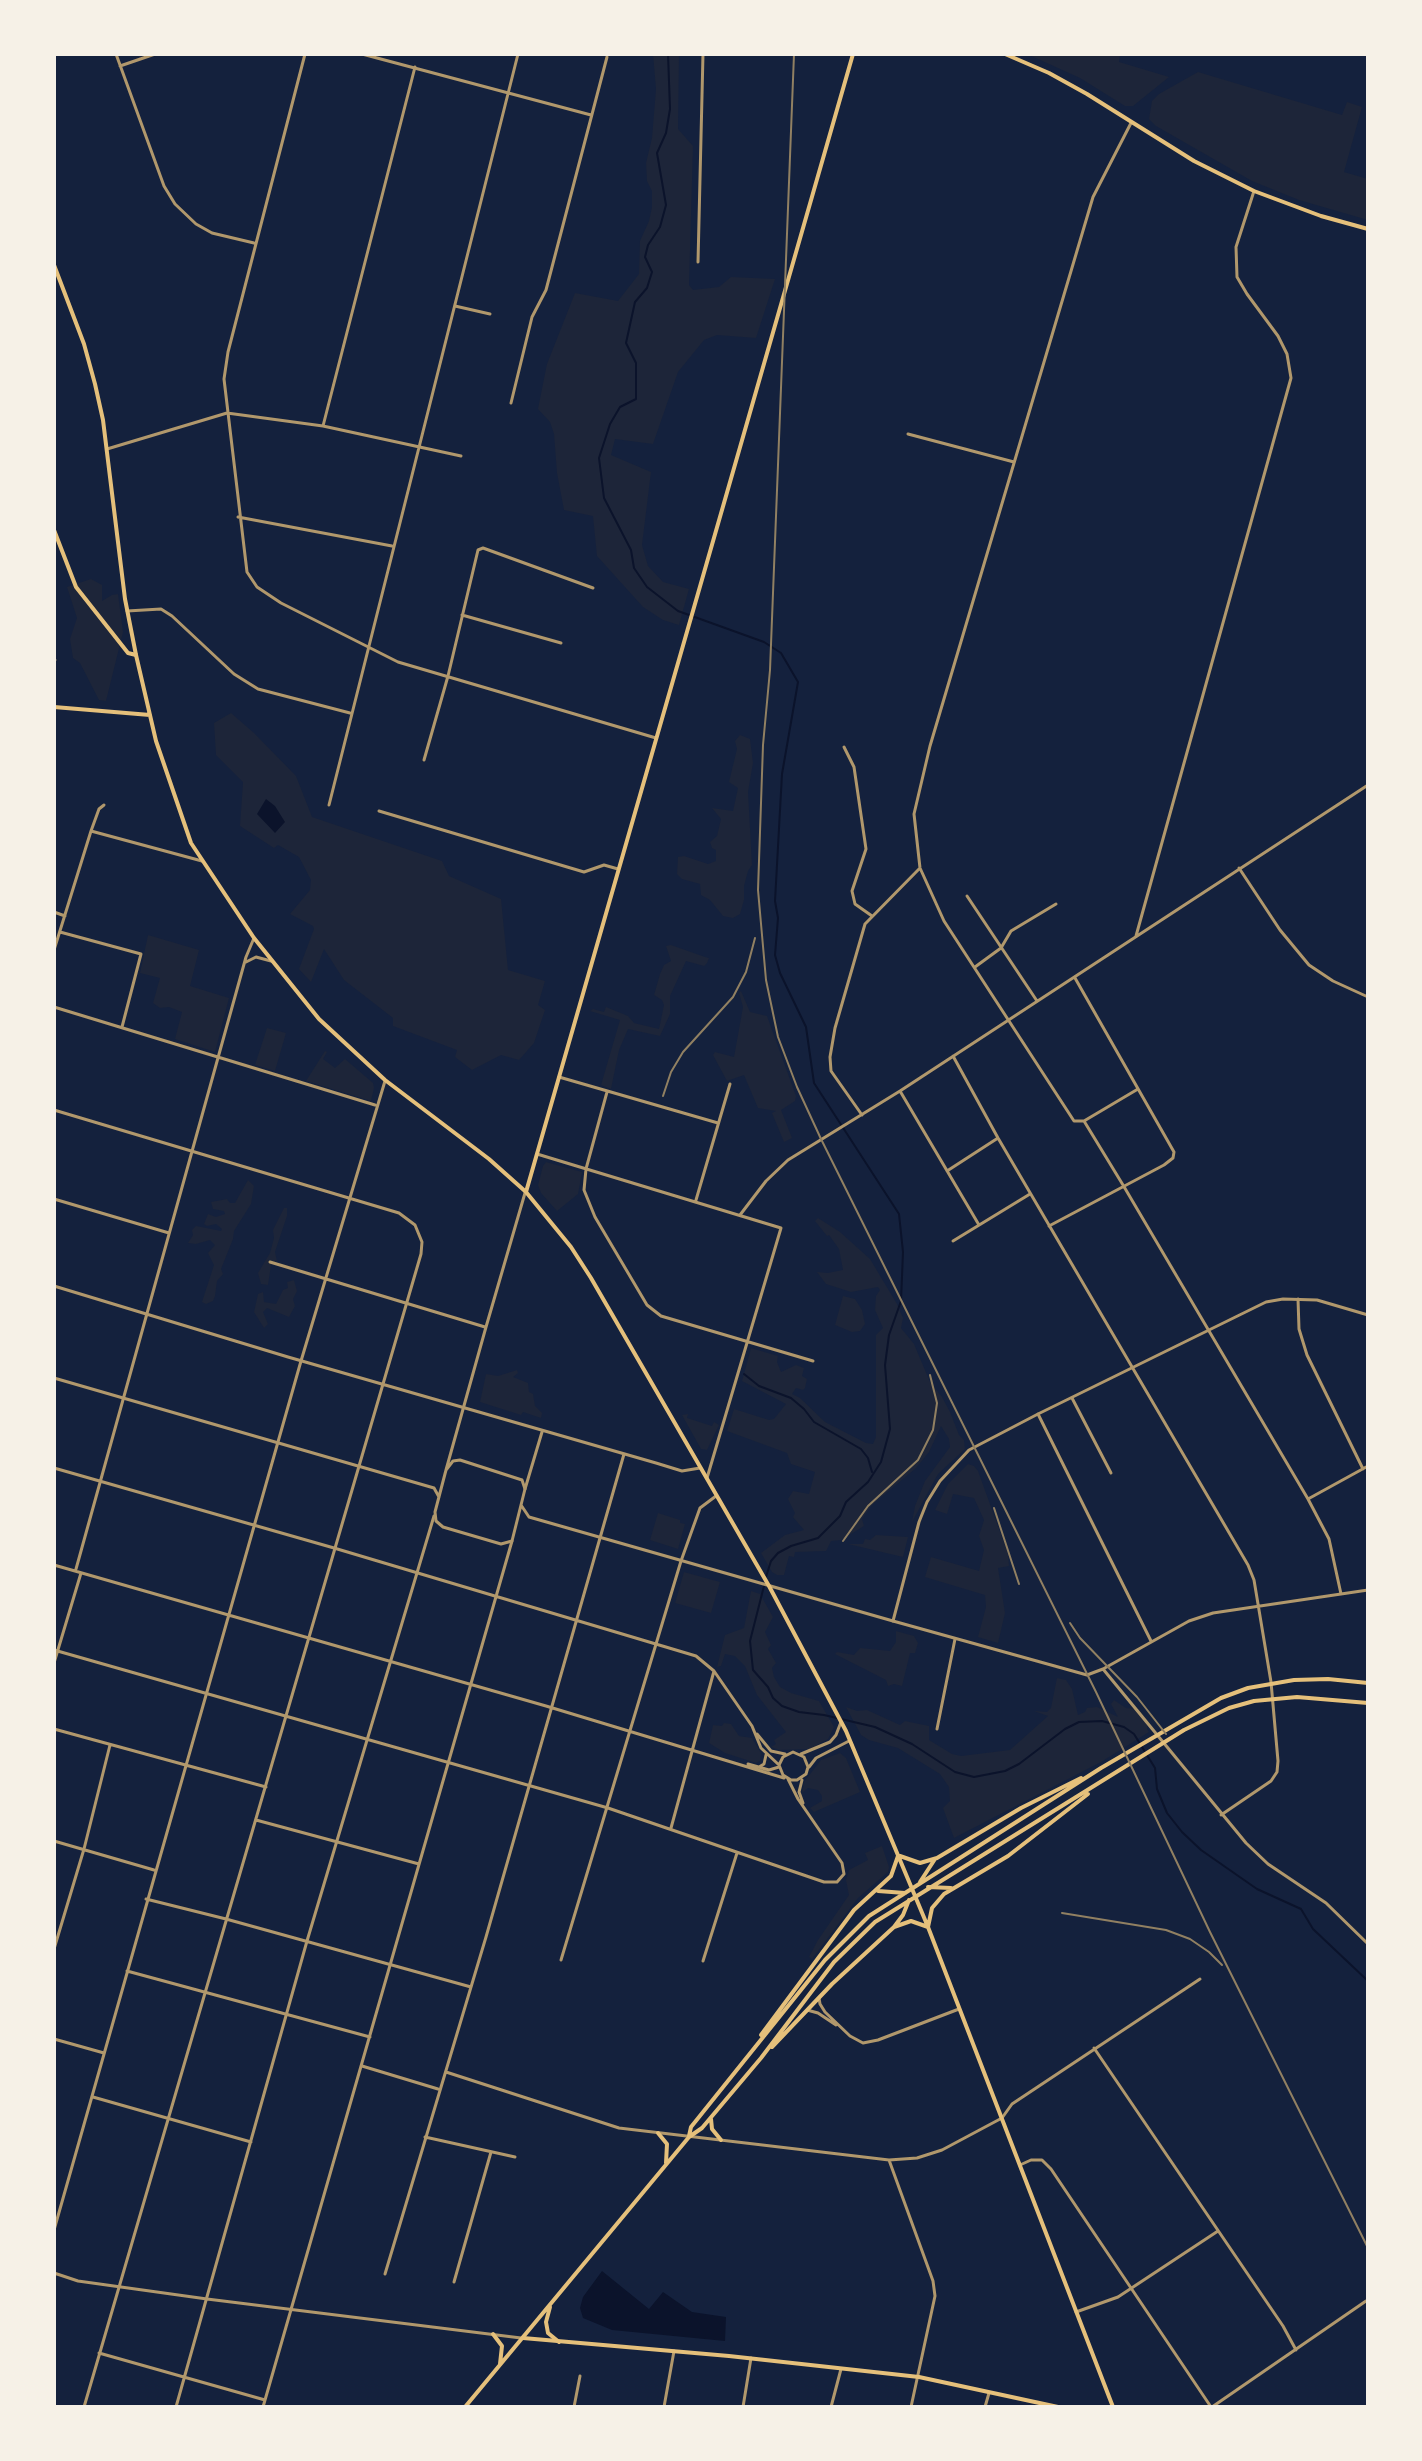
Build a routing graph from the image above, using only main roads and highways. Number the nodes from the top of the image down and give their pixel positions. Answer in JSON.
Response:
{"nodes":[{"id":1,"x":853,"y":54,"type":"edge"},
{"id":2,"x":1005,"y":54,"type":"edge"},
{"id":3,"x":1368,"y":229,"type":"edge"},
{"id":4,"x":54,"y":265,"type":"edge"},
{"id":5,"x":54,"y":530,"type":"edge"},
{"id":6,"x":136,"y":655,"type":"junction"},
{"id":7,"x":54,"y":707,"type":"edge"},
{"id":8,"x":150,"y":715,"type":"junction"},
{"id":9,"x":526,"y":1192,"type":"junction"},
{"id":10,"x":1368,"y":1683,"type":"edge"},
{"id":11,"x":1368,"y":1703,"type":"edge"},
{"id":12,"x":1101,"y":1768,"type":"junction"},
{"id":13,"x":1109,"y":1778,"type":"junction"},
{"id":14,"x":898,"y":1855,"type":"junction"},
{"id":15,"x":937,"y":1858,"type":"junction"},
{"id":16,"x":908,"y":1878,"type":"junction"},
{"id":17,"x":919,"y":1885,"type":"junction"},
{"id":18,"x":954,"y":1888,"type":"junction"},
{"id":19,"x":875,"y":1892,"type":"junction"},
{"id":20,"x":910,"y":1895,"type":"junction"},
{"id":21,"x":917,"y":1901,"type":"junction"},
{"id":22,"x":894,"y":1927,"type":"junction"},
{"id":23,"x":928,"y":1927,"type":"junction"},
{"id":24,"x":761,"y":2058,"type":"junction"},
{"id":25,"x":737,"y":2070,"type":"junction"},
{"id":26,"x":711,"y":2116,"type":"junction"},
{"id":27,"x":658,"y":2133,"type":"road end"},
{"id":28,"x":689,"y":2137,"type":"junction"},
{"id":29,"x":721,"y":2140,"type":"road end"},
{"id":30,"x":666,"y":2164,"type":"junction"},
{"id":31,"x":552,"y":2303,"type":"junction"},
{"id":32,"x":493,"y":2334,"type":"road end"},
{"id":33,"x":523,"y":2338,"type":"junction"},
{"id":34,"x":559,"y":2342,"type":"junction"},
{"id":35,"x":500,"y":2365,"type":"junction"},
{"id":36,"x":468,"y":2406,"type":"edge"},
{"id":37,"x":1058,"y":2407,"type":"edge"},
{"id":38,"x":1113,"y":2407,"type":"edge"}],
"edges":[{"from":1,"to":9,"type":"main road"},
{"from":2,"to":3,"type":"main road"},
{"from":4,"to":6,"type":"main road"},
{"from":5,"to":6,"type":"main road"},
{"from":6,"to":8,"type":"main road"},
{"from":7,"to":8,"type":"main road"},
{"from":8,"to":9,"type":"main road"},
{"from":9,"to":14,"type":"main road"},
{"from":10,"to":12,"type":"main road"},
{"from":11,"to":13,"type":"main road"},
{"from":12,"to":15,"type":"main road"},
{"from":12,"to":25,"type":"main road"},
{"from":13,"to":18,"type":"main road"},
{"from":13,"to":24,"type":"main road"},
{"from":14,"to":15,"type":"main road"},
{"from":14,"to":16,"type":"main road"},
{"from":14,"to":19,"type":"main road"},
{"from":15,"to":17,"type":"main road"},
{"from":16,"to":17,"type":"main road"},
{"from":16,"to":20,"type":"main road"},
{"from":16,"to":21,"type":"main road"},
{"from":17,"to":18,"type":"main road"},
{"from":17,"to":21,"type":"main road"},
{"from":18,"to":23,"type":"main road"},
{"from":19,"to":20,"type":"main road"},
{"from":19,"to":25,"type":"main road"},
{"from":20,"to":21,"type":"main road"},
{"from":20,"to":22,"type":"main road"},
{"from":21,"to":23,"type":"main road"},
{"from":22,"to":23,"type":"main road"},
{"from":22,"to":24,"type":"main road"},
{"from":23,"to":38,"type":"main road"},
{"from":24,"to":26,"type":"main road"},
{"from":25,"to":28,"type":"main road"},
{"from":26,"to":28,"type":"main road"},
{"from":26,"to":29,"type":"main road"},
{"from":27,"to":30,"type":"main road"},
{"from":28,"to":30,"type":"main road"},
{"from":30,"to":31,"type":"main road"},
{"from":31,"to":33,"type":"main road"},
{"from":31,"to":34,"type":"main road"},
{"from":32,"to":35,"type":"main road"},
{"from":33,"to":34,"type":"main road"},
{"from":33,"to":35,"type":"main road"},
{"from":34,"to":37,"type":"main road"},
{"from":35,"to":36,"type":"main road"}]}
